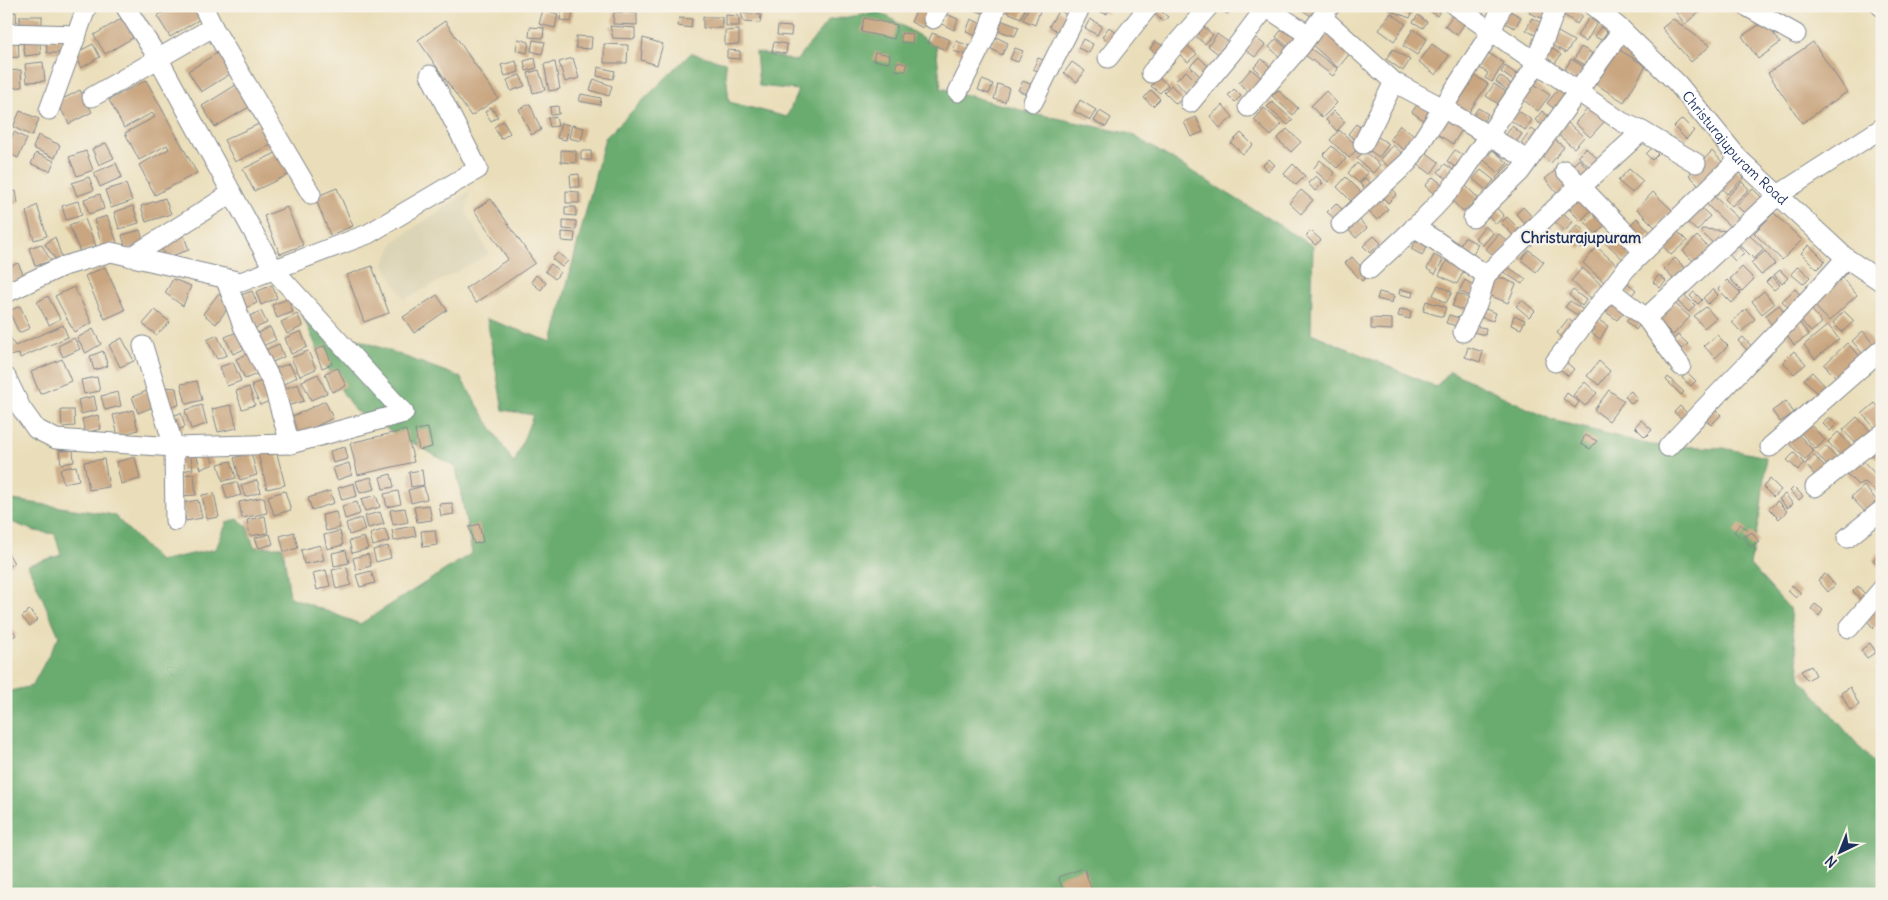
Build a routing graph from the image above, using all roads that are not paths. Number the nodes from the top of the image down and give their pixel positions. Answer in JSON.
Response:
{"nodes":[{"id":1,"x":87,"y":6,"type":"edge"},
{"id":2,"x":125,"y":6,"type":"edge"},
{"id":3,"x":203,"y":6,"type":"edge"},
{"id":4,"x":996,"y":6,"type":"edge"},
{"id":5,"x":1081,"y":6,"type":"edge"},
{"id":6,"x":1149,"y":6,"type":"edge"},
{"id":7,"x":1209,"y":6,"type":"edge"},
{"id":8,"x":1456,"y":6,"type":"edge"},
{"id":9,"x":1502,"y":6,"type":"edge"},
{"id":10,"x":1557,"y":6,"type":"edge"},
{"id":11,"x":1593,"y":6,"type":"edge"},
{"id":12,"x":1746,"y":6,"type":"edge"},
{"id":13,"x":1266,"y":7,"type":"edge"},
{"id":14,"x":1326,"y":11,"type":"edge"},
{"id":15,"x":213,"y":27,"type":"junction"},
{"id":16,"x":1622,"y":30,"type":"junction"},
{"id":17,"x":1490,"y":32,"type":"junction"},
{"id":18,"x":6,"y":33,"type":"edge"},
{"id":19,"x":1796,"y":34,"type":"dead end"},
{"id":20,"x":77,"y":35,"type":"junction"},
{"id":21,"x":1309,"y":35,"type":"junction"},
{"id":22,"x":158,"y":58,"type":"junction"},
{"id":23,"x":1108,"y":58,"type":"dead end"},
{"id":24,"x":1535,"y":63,"type":"junction"},
{"id":25,"x":1151,"y":73,"type":"dead end"},
{"id":26,"x":430,"y":74,"type":"dead end"},
{"id":27,"x":1394,"y":82,"type":"junction"},
{"id":28,"x":1578,"y":91,"type":"junction"},
{"id":29,"x":958,"y":92,"type":"dead end"},
{"id":30,"x":92,"y":97,"type":"dead end"},
{"id":31,"x":1033,"y":102,"type":"dead end"},
{"id":32,"x":1190,"y":103,"type":"dead end"},
{"id":33,"x":1248,"y":107,"type":"dead end"},
{"id":34,"x":1443,"y":108,"type":"junction"},
{"id":35,"x":49,"y":110,"type":"dead end"},
{"id":36,"x":1882,"y":128,"type":"edge"},
{"id":37,"x":1642,"y":131,"type":"junction"},
{"id":38,"x":1488,"y":137,"type":"junction"},
{"id":39,"x":1363,"y":144,"type":"dead end"},
{"id":40,"x":1739,"y":159,"type":"junction"},
{"id":41,"x":1528,"y":160,"type":"junction"},
{"id":42,"x":1696,"y":163,"type":"dead end"},
{"id":43,"x":1565,"y":170,"type":"dead end"},
{"id":44,"x":1581,"y":187,"type":"junction"},
{"id":45,"x":232,"y":193,"type":"junction"},
{"id":46,"x":311,"y":194,"type":"dead end"},
{"id":47,"x":1778,"y":195,"type":"junction"},
{"id":48,"x":1473,"y":218,"type":"dead end"},
{"id":49,"x":1341,"y":224,"type":"dead end"},
{"id":50,"x":1414,"y":227,"type":"junction"},
{"id":51,"x":1643,"y":251,"type":"junction"},
{"id":52,"x":131,"y":257,"type":"junction"},
{"id":53,"x":1846,"y":258,"type":"junction"},
{"id":54,"x":1370,"y":269,"type":"dead end"},
{"id":55,"x":274,"y":270,"type":"junction"},
{"id":56,"x":1486,"y":275,"type":"junction"},
{"id":57,"x":225,"y":278,"type":"junction"},
{"id":58,"x":1882,"y":282,"type":"edge"},
{"id":59,"x":1610,"y":290,"type":"junction"},
{"id":60,"x":6,"y":293,"type":"edge"},
{"id":61,"x":1646,"y":318,"type":"junction"},
{"id":62,"x":1463,"y":332,"type":"dead end"},
{"id":63,"x":143,"y":346,"type":"dead end"},
{"id":64,"x":1882,"y":349,"type":"edge"},
{"id":65,"x":1555,"y":362,"type":"dead end"},
{"id":66,"x":1681,"y":366,"type":"dead end"},
{"id":67,"x":6,"y":377,"type":"edge"},
{"id":68,"x":1882,"y":434,"type":"edge"},
{"id":69,"x":290,"y":444,"type":"junction"},
{"id":70,"x":1668,"y":446,"type":"dead end"},
{"id":71,"x":174,"y":447,"type":"junction"},
{"id":72,"x":1770,"y":447,"type":"dead end"},
{"id":73,"x":1815,"y":488,"type":"dead end"},
{"id":74,"x":1882,"y":510,"type":"edge"},
{"id":75,"x":175,"y":521,"type":"dead end"},
{"id":76,"x":1847,"y":538,"type":"dead end"},
{"id":77,"x":1882,"y":590,"type":"edge"},
{"id":78,"x":1849,"y":628,"type":"dead end"}],
"edges":[{"from":1,"to":20,"type":"street"},
{"from":2,"to":22,"type":"street"},
{"from":3,"to":15,"type":"street"},
{"from":4,"to":29,"type":"street"},
{"from":5,"to":31,"type":"street"},
{"from":6,"to":23,"type":"street"},
{"from":7,"to":25,"type":"street"},
{"from":8,"to":17,"type":"street"},
{"from":9,"to":17,"type":"street"},
{"from":10,"to":24,"type":"street"},
{"from":11,"to":16,"type":"street","name":"Christurajupuram Road"},
{"from":12,"to":19,"type":"street"},
{"from":13,"to":21,"type":"street"},
{"from":13,"to":32,"type":"street"},
{"from":14,"to":21,"type":"street"},
{"from":14,"to":27,"type":"street"},
{"from":15,"to":22,"type":"street"},
{"from":15,"to":46,"type":"street"},
{"from":16,"to":28,"type":"street"},
{"from":16,"to":40,"type":"street","name":"Christurajupuram Road"},
{"from":17,"to":24,"type":"street"},
{"from":17,"to":34,"type":"street"},
{"from":18,"to":20,"type":"street"},
{"from":20,"to":35,"type":"street"},
{"from":21,"to":33,"type":"street"},
{"from":22,"to":30,"type":"street"},
{"from":22,"to":45,"type":"street"},
{"from":24,"to":28,"type":"street"},
{"from":24,"to":38,"type":"street"},
{"from":26,"to":55,"type":"street"},
{"from":27,"to":34,"type":"street"},
{"from":27,"to":39,"type":"street"},
{"from":28,"to":37,"type":"street"},
{"from":28,"to":41,"type":"street"},
{"from":34,"to":38,"type":"street"},
{"from":34,"to":49,"type":"street"},
{"from":36,"to":47,"type":"street"},
{"from":37,"to":42,"type":"street"},
{"from":37,"to":44,"type":"street"},
{"from":38,"to":41,"type":"street"},
{"from":38,"to":50,"type":"street"},
{"from":40,"to":47,"type":"street","name":"Christurajupuram Road"},
{"from":40,"to":51,"type":"street"},
{"from":41,"to":48,"type":"street"},
{"from":43,"to":44,"type":"street"},
{"from":44,"to":51,"type":"street"},
{"from":44,"to":56,"type":"street"},
{"from":45,"to":52,"type":"street"},
{"from":45,"to":55,"type":"street"},
{"from":47,"to":53,"type":"street","name":"Christurajupuram Road"},
{"from":47,"to":61,"type":"street"},
{"from":50,"to":54,"type":"street"},
{"from":50,"to":56,"type":"street"},
{"from":51,"to":59,"type":"street"},
{"from":52,"to":57,"type":"street"},
{"from":52,"to":60,"type":"street"},
{"from":53,"to":58,"type":"street","name":"Christurajupuram Road"},
{"from":53,"to":70,"type":"street"},
{"from":55,"to":57,"type":"street"},
{"from":55,"to":69,"type":"street"},
{"from":56,"to":62,"type":"street"},
{"from":57,"to":69,"type":"street"},
{"from":59,"to":61,"type":"street"},
{"from":59,"to":65,"type":"street"},
{"from":61,"to":66,"type":"street"},
{"from":63,"to":71,"type":"street"},
{"from":64,"to":72,"type":"street"},
{"from":67,"to":71,"type":"street"},
{"from":68,"to":73,"type":"street"},
{"from":69,"to":71,"type":"street"},
{"from":71,"to":75,"type":"street"},
{"from":74,"to":76,"type":"street"},
{"from":77,"to":78,"type":"street"}]}
